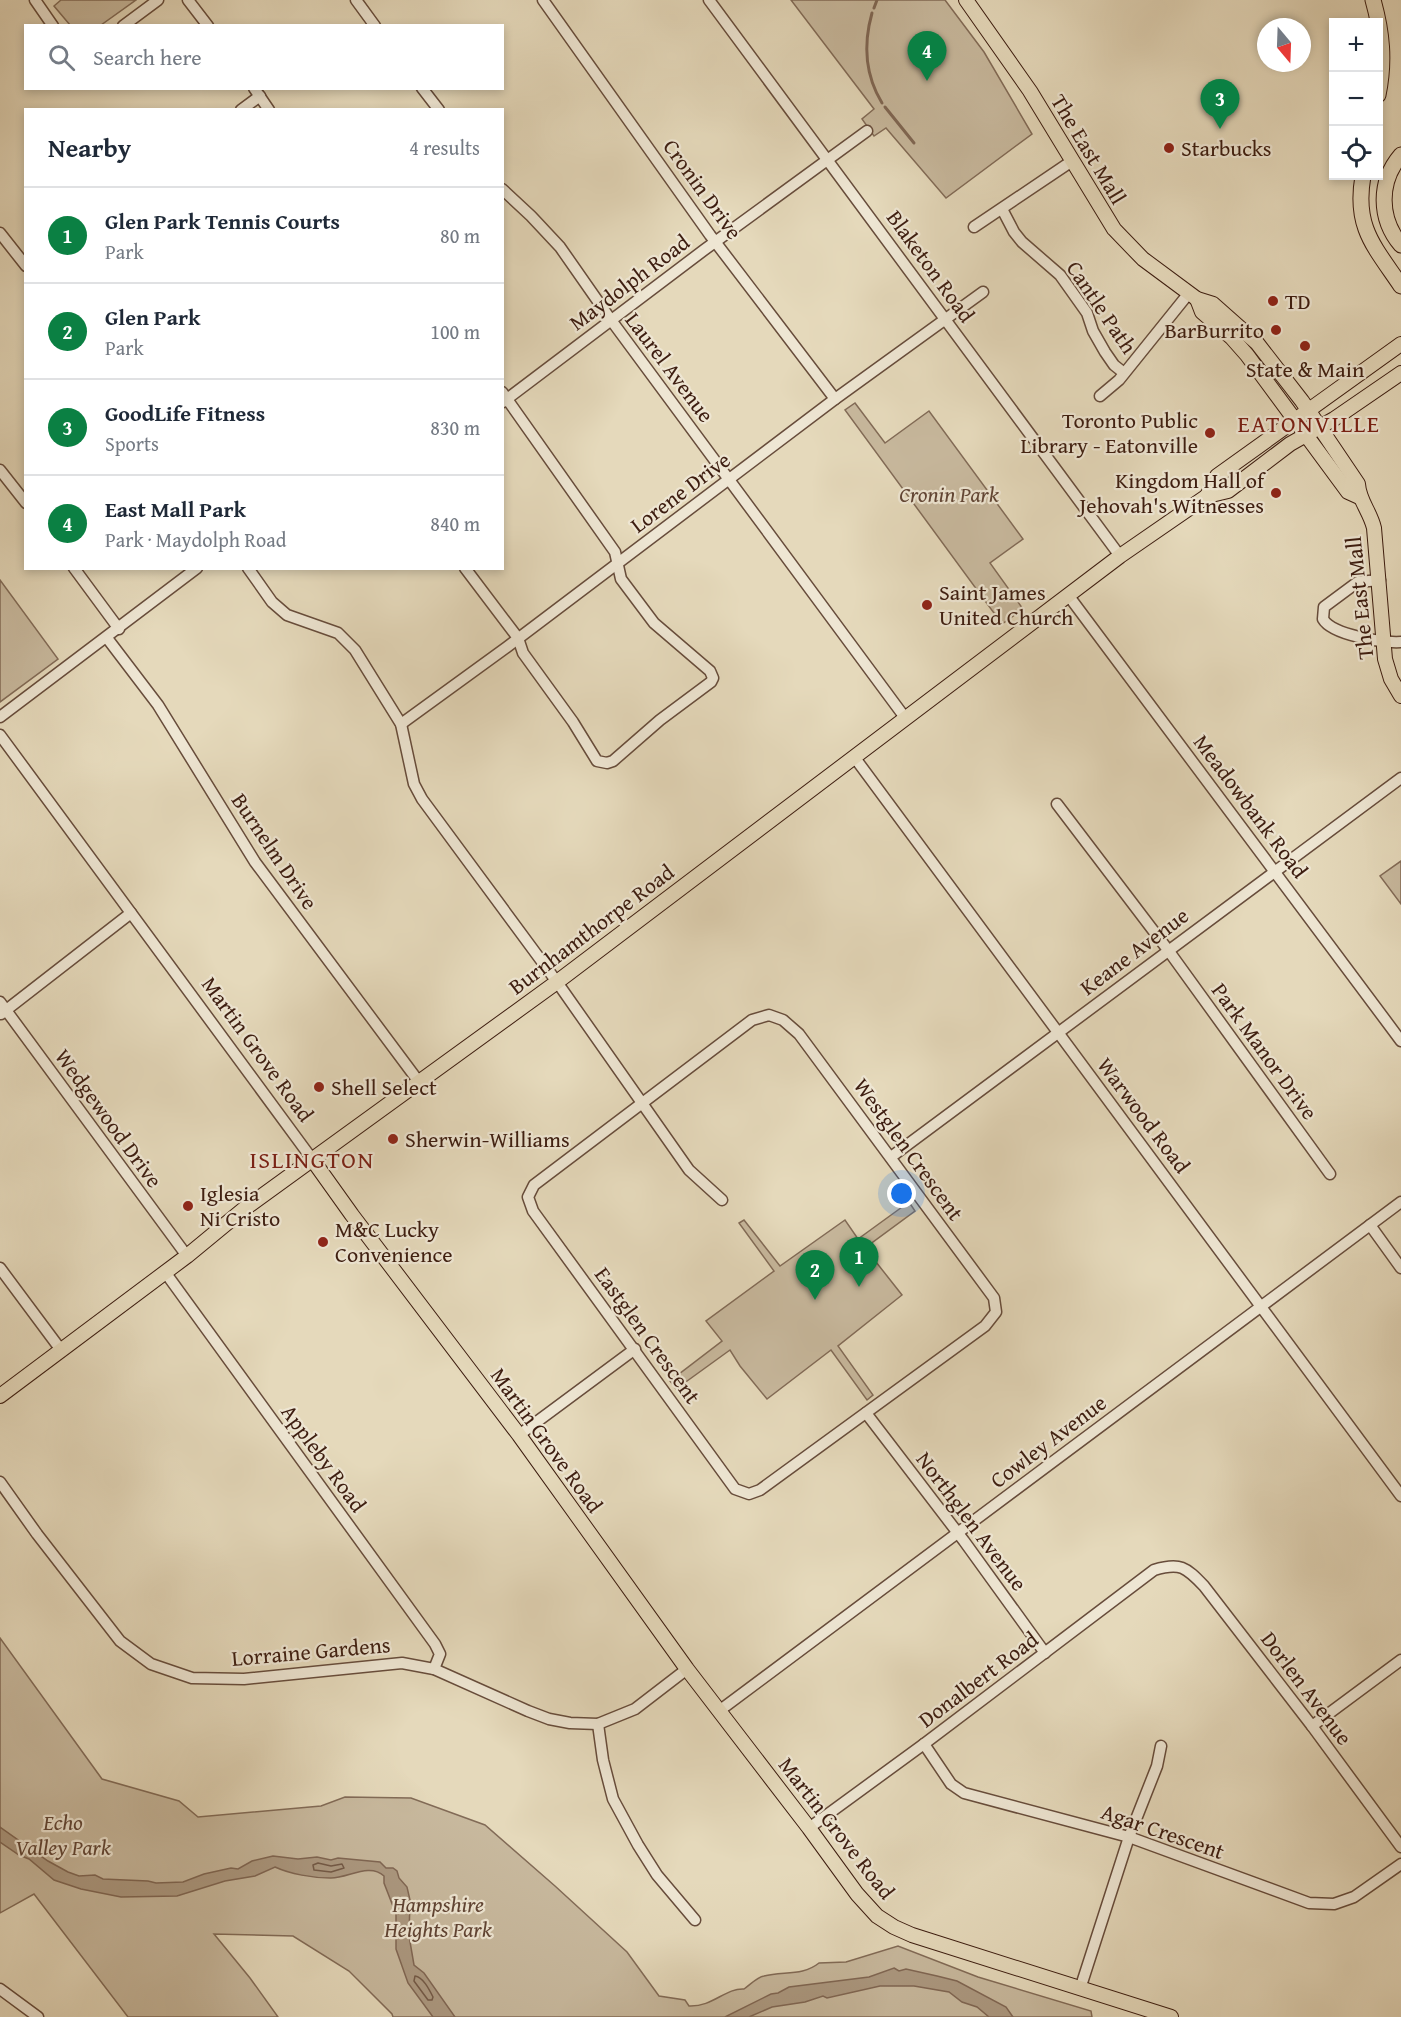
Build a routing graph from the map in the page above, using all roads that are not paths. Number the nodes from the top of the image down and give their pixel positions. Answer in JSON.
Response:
{"nodes":[{"id":1,"x":35,"y":0,"type":"edge"},
{"id":2,"x":158,"y":0,"type":"edge"},
{"id":3,"x":188,"y":0,"type":"edge"},
{"id":4,"x":356,"y":0,"type":"edge"},
{"id":5,"x":543,"y":0,"type":"edge"},
{"id":6,"x":709,"y":0,"type":"edge"},
{"id":7,"x":966,"y":0,"type":"edge"},
{"id":8,"x":1373,"y":0,"type":"edge"},
{"id":9,"x":52,"y":24,"type":"edge"},
{"id":10,"x":126,"y":24,"type":"edge"},
{"id":11,"x":206,"y":24,"type":"edge"},
{"id":12,"x":374,"y":24,"type":"edge"},
{"id":13,"x":1382,"y":72,"type":"edge"},
{"id":14,"x":423,"y":90,"type":"edge"},
{"id":15,"x":257,"y":92,"type":"edge"},
{"id":16,"x":244,"y":108,"type":"edge"},
{"id":17,"x":269,"y":108,"type":"edge"},
{"id":18,"x":437,"y":108,"type":"edge"},
{"id":19,"x":867,"y":131,"type":"dead end"},
{"id":20,"x":1401,"y":155,"type":"edge"},
{"id":21,"x":828,"y":159,"type":"junction"},
{"id":22,"x":1072,"y":161,"type":"junction"},
{"id":23,"x":1364,"y":180,"type":"edge"},
{"id":24,"x":504,"y":191,"type":"edge"},
{"id":25,"x":1002,"y":209,"type":"junction"},
{"id":26,"x":974,"y":227,"type":"dead end"},
{"id":27,"x":0,"y":233,"type":"edge"},
{"id":28,"x":716,"y":242,"type":"junction"},
{"id":29,"x":1401,"y":245,"type":"edge"},
{"id":30,"x":24,"y":263,"type":"edge"},
{"id":31,"x":1401,"y":286,"type":"edge"},
{"id":32,"x":983,"y":292,"type":"dead end"},
{"id":33,"x":1193,"y":296,"type":"junction"},
{"id":34,"x":944,"y":318,"type":"junction"},
{"id":35,"x":611,"y":320,"type":"junction"},
{"id":36,"x":1401,"y":344,"type":"edge"},
{"id":37,"x":1124,"y":373,"type":"junction"},
{"id":38,"x":1401,"y":373,"type":"edge"},
{"id":39,"x":1100,"y":396,"type":"dead end"},
{"id":40,"x":504,"y":398,"type":"edge"},
{"id":41,"x":835,"y":399,"type":"junction"},
{"id":42,"x":1309,"y":412,"type":"junction"},
{"id":43,"x":1294,"y":421,"type":"junction"},
{"id":44,"x":1319,"y":428,"type":"junction"},
{"id":45,"x":1306,"y":436,"type":"junction"},
{"id":46,"x":0,"y":470,"type":"edge"},
{"id":47,"x":730,"y":480,"type":"junction"},
{"id":48,"x":1207,"y":496,"type":"junction"},
{"id":49,"x":1359,"y":497,"type":"junction"},
{"id":50,"x":24,"y":501,"type":"edge"},
{"id":51,"x":1120,"y":556,"type":"junction"},
{"id":52,"x":618,"y":562,"type":"junction"},
{"id":53,"x":76,"y":570,"type":"edge"},
{"id":54,"x":194,"y":570,"type":"edge"},
{"id":55,"x":249,"y":570,"type":"edge"},
{"id":56,"x":467,"y":570,"type":"edge"},
{"id":57,"x":1380,"y":580,"type":"junction"},
{"id":58,"x":1068,"y":595,"type":"junction"},
{"id":59,"x":120,"y":629,"type":"junction"},
{"id":60,"x":107,"y":638,"type":"junction"},
{"id":61,"x":518,"y":638,"type":"junction"},
{"id":62,"x":1384,"y":642,"type":"junction"},
{"id":63,"x":1401,"y":642,"type":"edge"},
{"id":64,"x":1401,"y":696,"type":"edge"},
{"id":65,"x":0,"y":717,"type":"edge"},
{"id":66,"x":906,"y":719,"type":"junction"},
{"id":67,"x":400,"y":724,"type":"junction"},
{"id":68,"x":0,"y":735,"type":"edge"},
{"id":69,"x":3,"y":747,"type":"edge"},
{"id":70,"x":855,"y":758,"type":"junction"},
{"id":71,"x":1401,"y":778,"type":"edge"},
{"id":72,"x":1057,"y":804,"type":"dead end"},
{"id":73,"x":1275,"y":870,"type":"junction"},
{"id":74,"x":131,"y":913,"type":"junction"},
{"id":75,"x":1168,"y":951,"type":"junction"},
{"id":76,"x":557,"y":981,"type":"junction"},
{"id":77,"x":2,"y":1009,"type":"edge"},
{"id":78,"x":1058,"y":1032,"type":"junction"},
{"id":79,"x":1401,"y":1041,"type":"edge"},
{"id":80,"x":419,"y":1082,"type":"junction"},
{"id":81,"x":642,"y":1101,"type":"junction"},
{"id":82,"x":891,"y":1156,"type":"junction"},
{"id":83,"x":312,"y":1159,"type":"junction"},
{"id":84,"x":1330,"y":1174,"type":"dead end"},
{"id":85,"x":722,"y":1200,"type":"dead end"},
{"id":86,"x":1401,"y":1202,"type":"edge"},
{"id":87,"x":1370,"y":1225,"type":"junction"},
{"id":88,"x":187,"y":1256,"type":"junction"},
{"id":89,"x":0,"y":1268,"type":"edge"},
{"id":90,"x":1401,"y":1268,"type":"edge"},
{"id":91,"x":165,"y":1272,"type":"junction"},
{"id":92,"x":1261,"y":1306,"type":"junction"},
{"id":93,"x":635,"y":1349,"type":"junction"},
{"id":94,"x":61,"y":1350,"type":"junction"},
{"id":95,"x":0,"y":1396,"type":"edge"},
{"id":96,"x":866,"y":1413,"type":"junction"},
{"id":97,"x":519,"y":1435,"type":"junction"},
{"id":98,"x":0,"y":1482,"type":"edge"},
{"id":99,"x":1401,"y":1496,"type":"edge"},
{"id":100,"x":957,"y":1532,"type":"junction"},
{"id":101,"x":1172,"y":1564,"type":"joint"},
{"id":102,"x":1045,"y":1653,"type":"junction"},
{"id":103,"x":1401,"y":1660,"type":"edge"},
{"id":104,"x":434,"y":1669,"type":"junction"},
{"id":105,"x":687,"y":1669,"type":"junction"},
{"id":106,"x":719,"y":1711,"type":"junction"},
{"id":107,"x":598,"y":1724,"type":"junction"},
{"id":108,"x":1312,"y":1726,"type":"junction"},
{"id":109,"x":924,"y":1744,"type":"junction"},
{"id":110,"x":1161,"y":1746,"type":"dead end"},
{"id":111,"x":809,"y":1828,"type":"junction"},
{"id":112,"x":1129,"y":1837,"type":"junction"},
{"id":113,"x":1401,"y":1847,"type":"edge"},
{"id":114,"x":1401,"y":1864,"type":"edge"},
{"id":115,"x":695,"y":1920,"type":"dead end"},
{"id":116,"x":0,"y":1989,"type":"edge"},
{"id":117,"x":1080,"y":1989,"type":"junction"},
{"id":118,"x":30,"y":2015,"type":"edge"},
{"id":119,"x":1171,"y":2017,"type":"edge"}],
"edges":[{"from":1,"to":9,"type":"street"},
{"from":2,"to":10,"type":"street"},
{"from":3,"to":11,"type":"street"},
{"from":4,"to":12,"type":"street"},
{"from":5,"to":28,"type":"street","name":"Cronin Drive"},
{"from":6,"to":21,"type":"street","name":"Blaketon Road"},
{"from":7,"to":22,"type":"main road","name":"The East Mall"},
{"from":8,"to":13,"type":"highway"},
{"from":14,"to":18,"type":"street"},
{"from":15,"to":16,"type":"street"},
{"from":15,"to":17,"type":"street"},
{"from":19,"to":21,"type":"street","name":"Maydolph Road"},
{"from":20,"to":29,"type":"highway"},
{"from":21,"to":28,"type":"street","name":"Maydolph Road"},
{"from":21,"to":34,"type":"street","name":"Blaketon Road"},
{"from":22,"to":25,"type":"street"},
{"from":22,"to":33,"type":"main road","name":"The East Mall"},
{"from":23,"to":31,"type":"highway"},
{"from":24,"to":35,"type":"street","name":"Laurel Avenue"},
{"from":25,"to":26,"type":"street"},
{"from":25,"to":37,"type":"street","name":"Cantle Path"},
{"from":27,"to":30,"type":"street"},
{"from":28,"to":35,"type":"street","name":"Maydolph Road"},
{"from":28,"to":41,"type":"street","name":"Cronin Drive"},
{"from":32,"to":34,"type":"street","name":"Lorene Drive"},
{"from":33,"to":37,"type":"street","name":"Cantle Path"},
{"from":33,"to":42,"type":"main road","name":"The East Mall"},
{"from":33,"to":43,"type":"main road","name":"The East Mall"},
{"from":34,"to":41,"type":"street","name":"Lorene Drive"},
{"from":34,"to":51,"type":"street","name":"Blaketon Road"},
{"from":35,"to":40,"type":"street","name":"Maydolph Road"},
{"from":35,"to":47,"type":"street","name":"Laurel Avenue"},
{"from":36,"to":42,"type":"main road","name":"Burnhamthorpe Road"},
{"from":37,"to":39,"type":"street","name":"Cantle Path"},
{"from":38,"to":44,"type":"main road","name":"Burnhamthorpe Road"},
{"from":40,"to":52,"type":"street"},
{"from":41,"to":47,"type":"street","name":"Lorene Drive"},
{"from":42,"to":43,"type":"main road","name":"Burnhamthorpe Road"},
{"from":42,"to":44,"type":"main road","name":"The East Mall"},
{"from":43,"to":45,"type":"main road","name":"The East Mall"},
{"from":43,"to":48,"type":"main road","name":"Burnhamthorpe Road"},
{"from":44,"to":45,"type":"main road","name":"Burnhamthorpe Road"},
{"from":44,"to":49,"type":"main road","name":"The East Mall"},
{"from":45,"to":48,"type":"main road","name":"Burnhamthorpe Road"},
{"from":45,"to":49,"type":"main road","name":"The East Mall"},
{"from":46,"to":50,"type":"street"},
{"from":47,"to":52,"type":"street","name":"Lorene Drive"},
{"from":47,"to":66,"type":"street","name":"Laurel Avenue"},
{"from":48,"to":51,"type":"main road","name":"Burnhamthorpe Road"},
{"from":49,"to":57,"type":"main road","name":"The East Mall"},
{"from":51,"to":58,"type":"main road","name":"Burnhamthorpe Road"},
{"from":52,"to":61,"type":"street","name":"Lorene Drive"},
{"from":52,"to":61,"type":"street"},
{"from":53,"to":59,"type":"street"},
{"from":54,"to":59,"type":"street"},
{"from":55,"to":67,"type":"street"},
{"from":56,"to":61,"type":"street"},
{"from":57,"to":62,"type":"main road","name":"The East Mall"},
{"from":57,"to":62,"type":"street"},
{"from":58,"to":66,"type":"main road","name":"Burnhamthorpe Road"},
{"from":58,"to":73,"type":"street","name":"Meadowbank Road"},
{"from":59,"to":60,"type":"street"},
{"from":60,"to":65,"type":"street"},
{"from":60,"to":80,"type":"street","name":"Burnelm Drive"},
{"from":61,"to":67,"type":"street","name":"Lorene Drive"},
{"from":62,"to":63,"type":"street"},
{"from":62,"to":64,"type":"main road","name":"The East Mall"},
{"from":66,"to":70,"type":"main road","name":"Burnhamthorpe Road"},
{"from":67,"to":76,"type":"street"},
{"from":68,"to":69,"type":"street","name":"Martin Grove Road"},
{"from":69,"to":74,"type":"street","name":"Martin Grove Road"},
{"from":70,"to":76,"type":"main road","name":"Burnhamthorpe Road"},
{"from":70,"to":78,"type":"street","name":"Warwood Road"},
{"from":71,"to":73,"type":"street","name":"Keane Avenue"},
{"from":72,"to":75,"type":"street","name":"Park Manor Drive"},
{"from":73,"to":75,"type":"street","name":"Keane Avenue"},
{"from":73,"to":79,"type":"street","name":"Meadowbank Road"},
{"from":74,"to":77,"type":"street"},
{"from":74,"to":83,"type":"street","name":"Martin Grove Road"},
{"from":75,"to":78,"type":"street","name":"Keane Avenue"},
{"from":75,"to":84,"type":"street","name":"Park Manor Drive"},
{"from":76,"to":80,"type":"main road","name":"Burnhamthorpe Road"},
{"from":76,"to":81,"type":"street"},
{"from":77,"to":88,"type":"street","name":"Wedgewood Drive"},
{"from":78,"to":82,"type":"street","name":"Keane Avenue"},
{"from":78,"to":92,"type":"street","name":"Warwood Road"},
{"from":80,"to":83,"type":"main road","name":"Burnhamthorpe Road"},
{"from":81,"to":82,"type":"street","name":"Westglen Crescent"},
{"from":81,"to":85,"type":"street"},
{"from":81,"to":93,"type":"street","name":"Eastglen Crescent"},
{"from":82,"to":96,"type":"street","name":"Westglen Crescent"},
{"from":83,"to":88,"type":"main road","name":"Burnhamthorpe Road"},
{"from":83,"to":97,"type":"main road","name":"Martin Grove Road"},
{"from":86,"to":87,"type":"street","name":"Cowley Avenue"},
{"from":87,"to":90,"type":"street"},
{"from":87,"to":92,"type":"street","name":"Cowley Avenue"},
{"from":88,"to":91,"type":"main road","name":"Burnhamthorpe Road"},
{"from":89,"to":94,"type":"street"},
{"from":91,"to":94,"type":"main road","name":"Burnhamthorpe Road"},
{"from":91,"to":104,"type":"street","name":"Appleby Road"},
{"from":92,"to":99,"type":"street","name":"Warwood Road"},
{"from":92,"to":100,"type":"street","name":"Cowley Avenue"},
{"from":93,"to":96,"type":"street","name":"Eastglen Crescent"},
{"from":93,"to":97,"type":"street"},
{"from":94,"to":95,"type":"main road","name":"Burnhamthorpe Road"},
{"from":96,"to":100,"type":"street","name":"Northglen Avenue"},
{"from":97,"to":105,"type":"main road","name":"Martin Grove Road"},
{"from":98,"to":104,"type":"street","name":"Lorraine Gardens"},
{"from":100,"to":102,"type":"street","name":"Northglen Avenue"},
{"from":100,"to":106,"type":"street","name":"Cowley Avenue"},
{"from":101,"to":102,"type":"street","name":"Donalbert Road"},
{"from":101,"to":108,"type":"street","name":"Dorlen Avenue"},
{"from":102,"to":109,"type":"street","name":"Donalbert Road"},
{"from":103,"to":108,"type":"street"},
{"from":104,"to":107,"type":"street","name":"Lorraine Gardens"},
{"from":105,"to":106,"type":"main road","name":"Martin Grove Road"},
{"from":105,"to":107,"type":"street","name":"Lorraine Gardens"},
{"from":106,"to":111,"type":"main road","name":"Martin Grove Road"},
{"from":107,"to":115,"type":"street"},
{"from":108,"to":113,"type":"street","name":"Dorlen Avenue"},
{"from":109,"to":111,"type":"street","name":"Donalbert Road"},
{"from":109,"to":112,"type":"street","name":"Agar Crescent"},
{"from":110,"to":112,"type":"street"},
{"from":111,"to":117,"type":"main road","name":"Martin Grove Road"},
{"from":112,"to":114,"type":"street","name":"Agar Crescent"},
{"from":112,"to":117,"type":"street"},
{"from":116,"to":118,"type":"street"},
{"from":117,"to":119,"type":"main road","name":"Martin Grove Road"}]}
